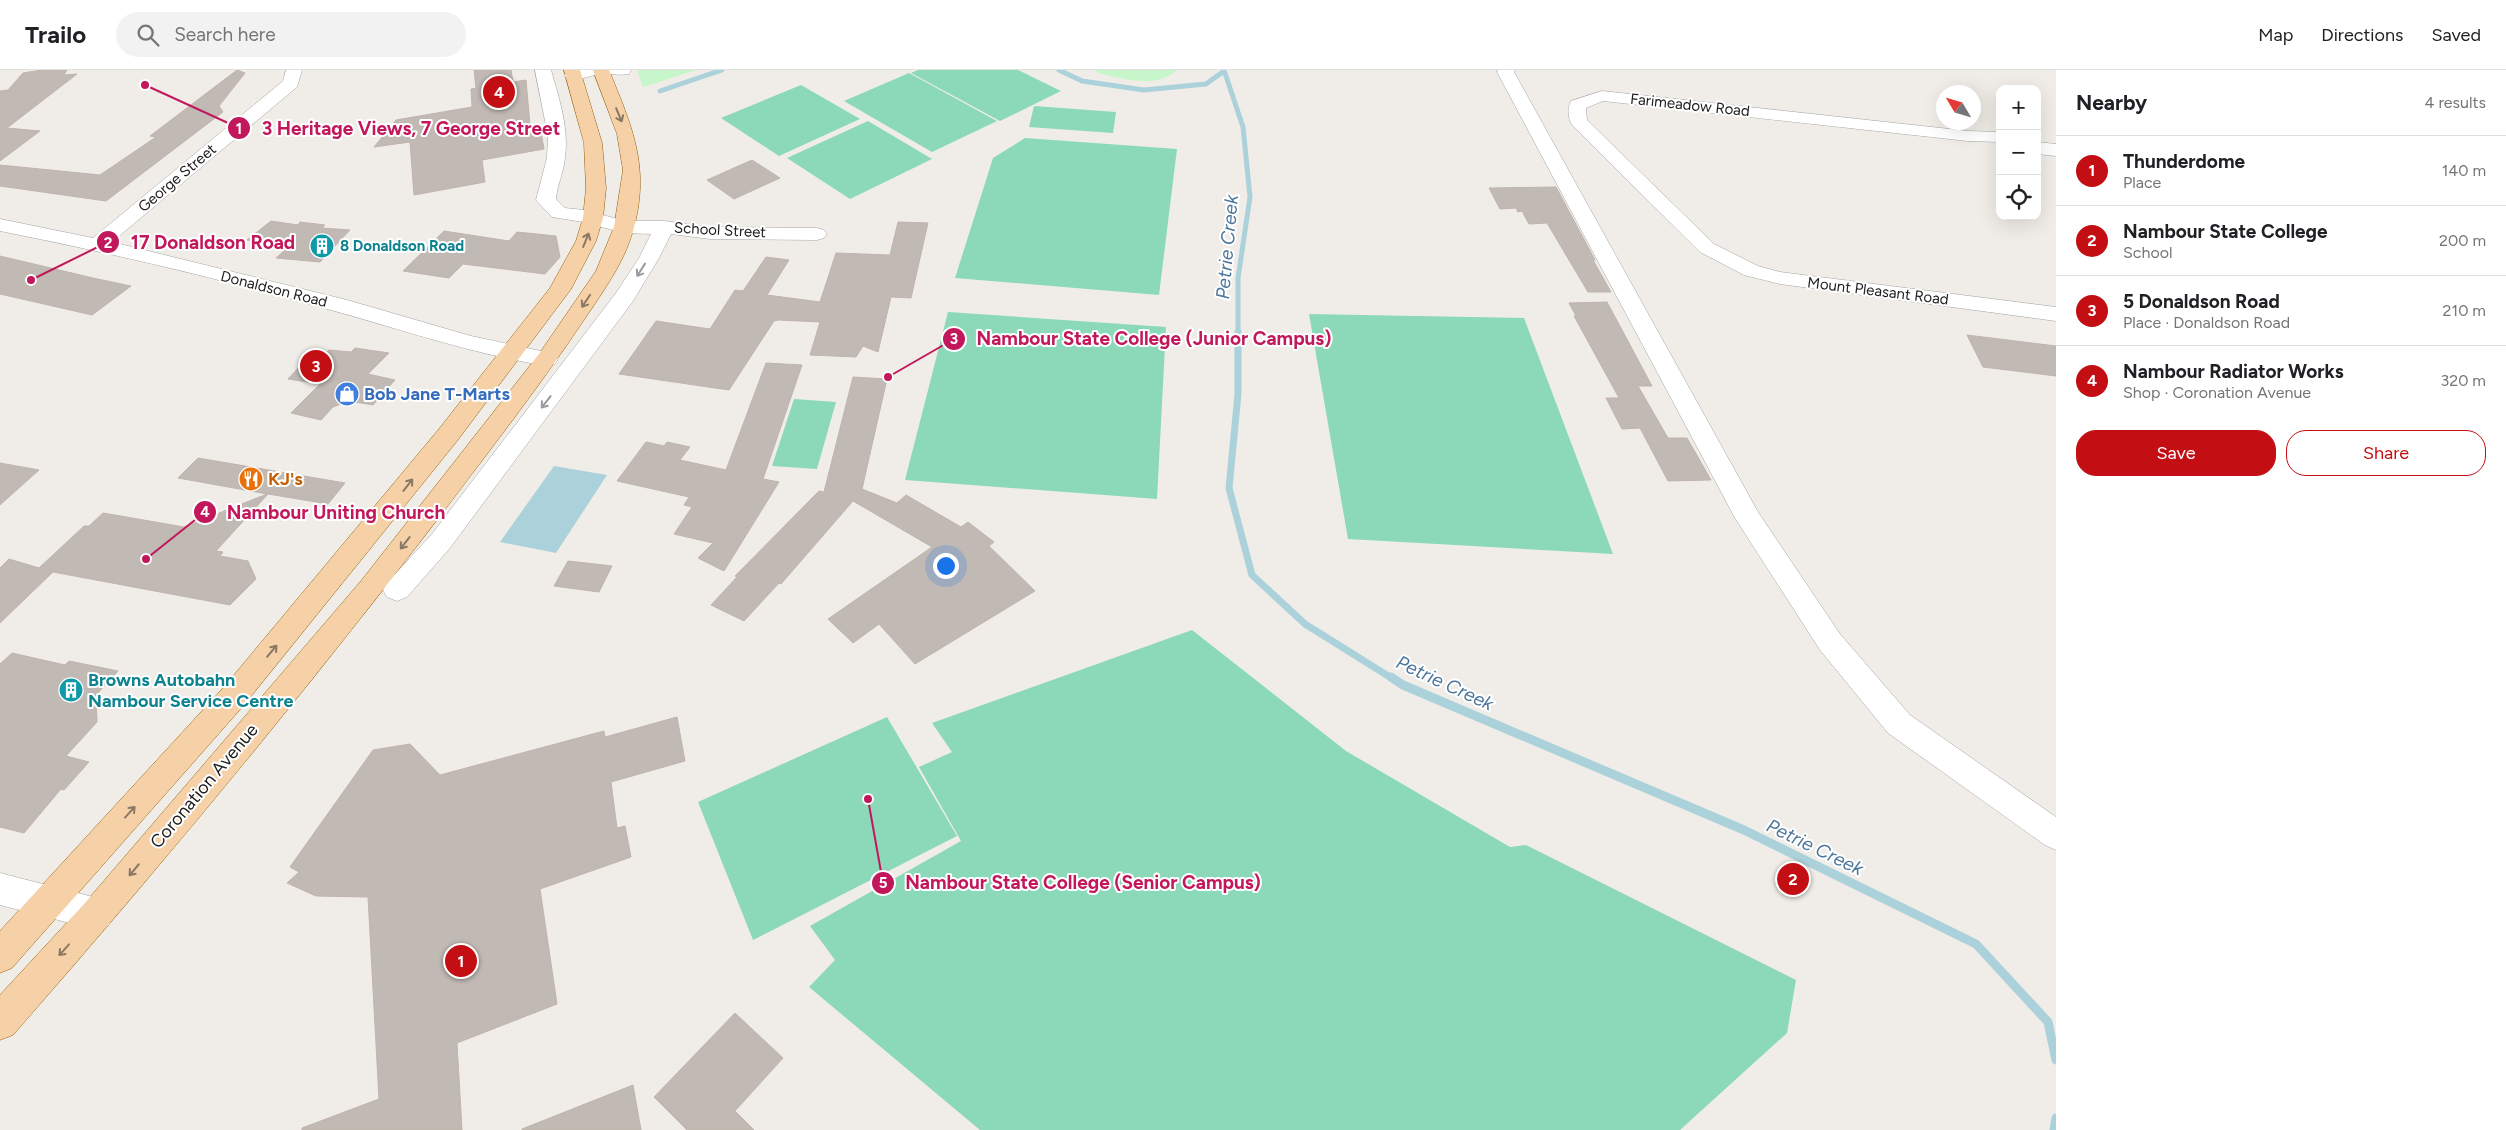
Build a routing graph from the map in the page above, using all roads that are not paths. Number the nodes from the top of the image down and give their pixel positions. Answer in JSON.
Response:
{"nodes":[{"id":1,"x":294,"y":70,"type":"edge"},
{"id":2,"x":543,"y":70,"type":"edge"},
{"id":3,"x":599,"y":70,"type":"edge"},
{"id":4,"x":607,"y":70,"type":"edge"},
{"id":5,"x":623,"y":70,"type":"edge"},
{"id":6,"x":1507,"y":70,"type":"edge"},
{"id":7,"x":572,"y":72,"type":"edge"},
{"id":8,"x":1968,"y":136,"type":"junction"},
{"id":9,"x":1996,"y":137,"type":"edge"},
{"id":10,"x":2041,"y":140,"type":"edge"},
{"id":11,"x":1996,"y":141,"type":"edge"},
{"id":12,"x":2056,"y":142,"type":"edge"},
{"id":13,"x":2041,"y":148,"type":"edge"},
{"id":14,"x":2056,"y":150,"type":"edge"},
{"id":15,"x":593,"y":218,"type":"junction"},
{"id":16,"x":0,"y":225,"type":"edge"},
{"id":17,"x":624,"y":227,"type":"junction"},
{"id":18,"x":664,"y":227,"type":"junction"},
{"id":19,"x":817,"y":234,"type":"dead end"},
{"id":20,"x":98,"y":244,"type":"junction"},
{"id":21,"x":1706,"y":248,"type":"joint"},
{"id":22,"x":2056,"y":314,"type":"edge"},
{"id":23,"x":512,"y":354,"type":"junction"},
{"id":24,"x":547,"y":360,"type":"junction"},
{"id":25,"x":397,"y":590,"type":"dead end"},
{"id":26,"x":2056,"y":835,"type":"edge"},
{"id":27,"x":0,"y":889,"type":"edge"},
{"id":28,"x":51,"y":901,"type":"junction"},
{"id":29,"x":97,"y":914,"type":"junction"},
{"id":30,"x":0,"y":956,"type":"edge"},
{"id":31,"x":0,"y":1022,"type":"edge"}],
"edges":[{"from":1,"to":20,"type":"street","name":"George Street"},
{"from":2,"to":15,"type":"street"},
{"from":3,"to":7,"type":"street"},
{"from":3,"to":17,"type":"main road","name":"Coronation Avenue","one_way":true},
{"from":4,"to":5,"type":"street"},
{"from":6,"to":26,"type":"street"},
{"from":7,"to":15,"type":"main road","name":"Coronation Avenue"},
{"from":8,"to":9,"type":"street","name":"Farimeadow Road"},
{"from":8,"to":11,"type":"street"},
{"from":8,"to":21,"type":"street","name":"Farimeadow Road"},
{"from":10,"to":12,"type":"street"},
{"from":13,"to":14,"type":"street"},
{"from":15,"to":17,"type":"street"},
{"from":23,"to":15,"type":"main road","name":"Coronation Avenue","one_way":true},
{"from":16,"to":20,"type":"street","name":"Donaldson Road"},
{"from":17,"to":18,"type":"street","name":"School Street"},
{"from":17,"to":24,"type":"main road","name":"Coronation Avenue","one_way":true},
{"from":18,"to":19,"type":"street","name":"School Street"},
{"from":18,"to":25,"type":"street","one_way":true},
{"from":20,"to":23,"type":"street","name":"Donaldson Road"},
{"from":21,"to":22,"type":"street","name":"Mount Pleasant Road"},
{"from":23,"to":24,"type":"street","name":"Donaldson Road"},
{"from":28,"to":23,"type":"main road","name":"Coronation Avenue","one_way":true},
{"from":24,"to":29,"type":"main road","name":"Coronation Avenue","one_way":true},
{"from":27,"to":28,"type":"street"},
{"from":28,"to":29,"type":"street"},
{"from":28,"to":30,"type":"main road","name":"Coronation Avenue"},
{"from":29,"to":31,"type":"main road","name":"Coronation Avenue","one_way":true}]}
